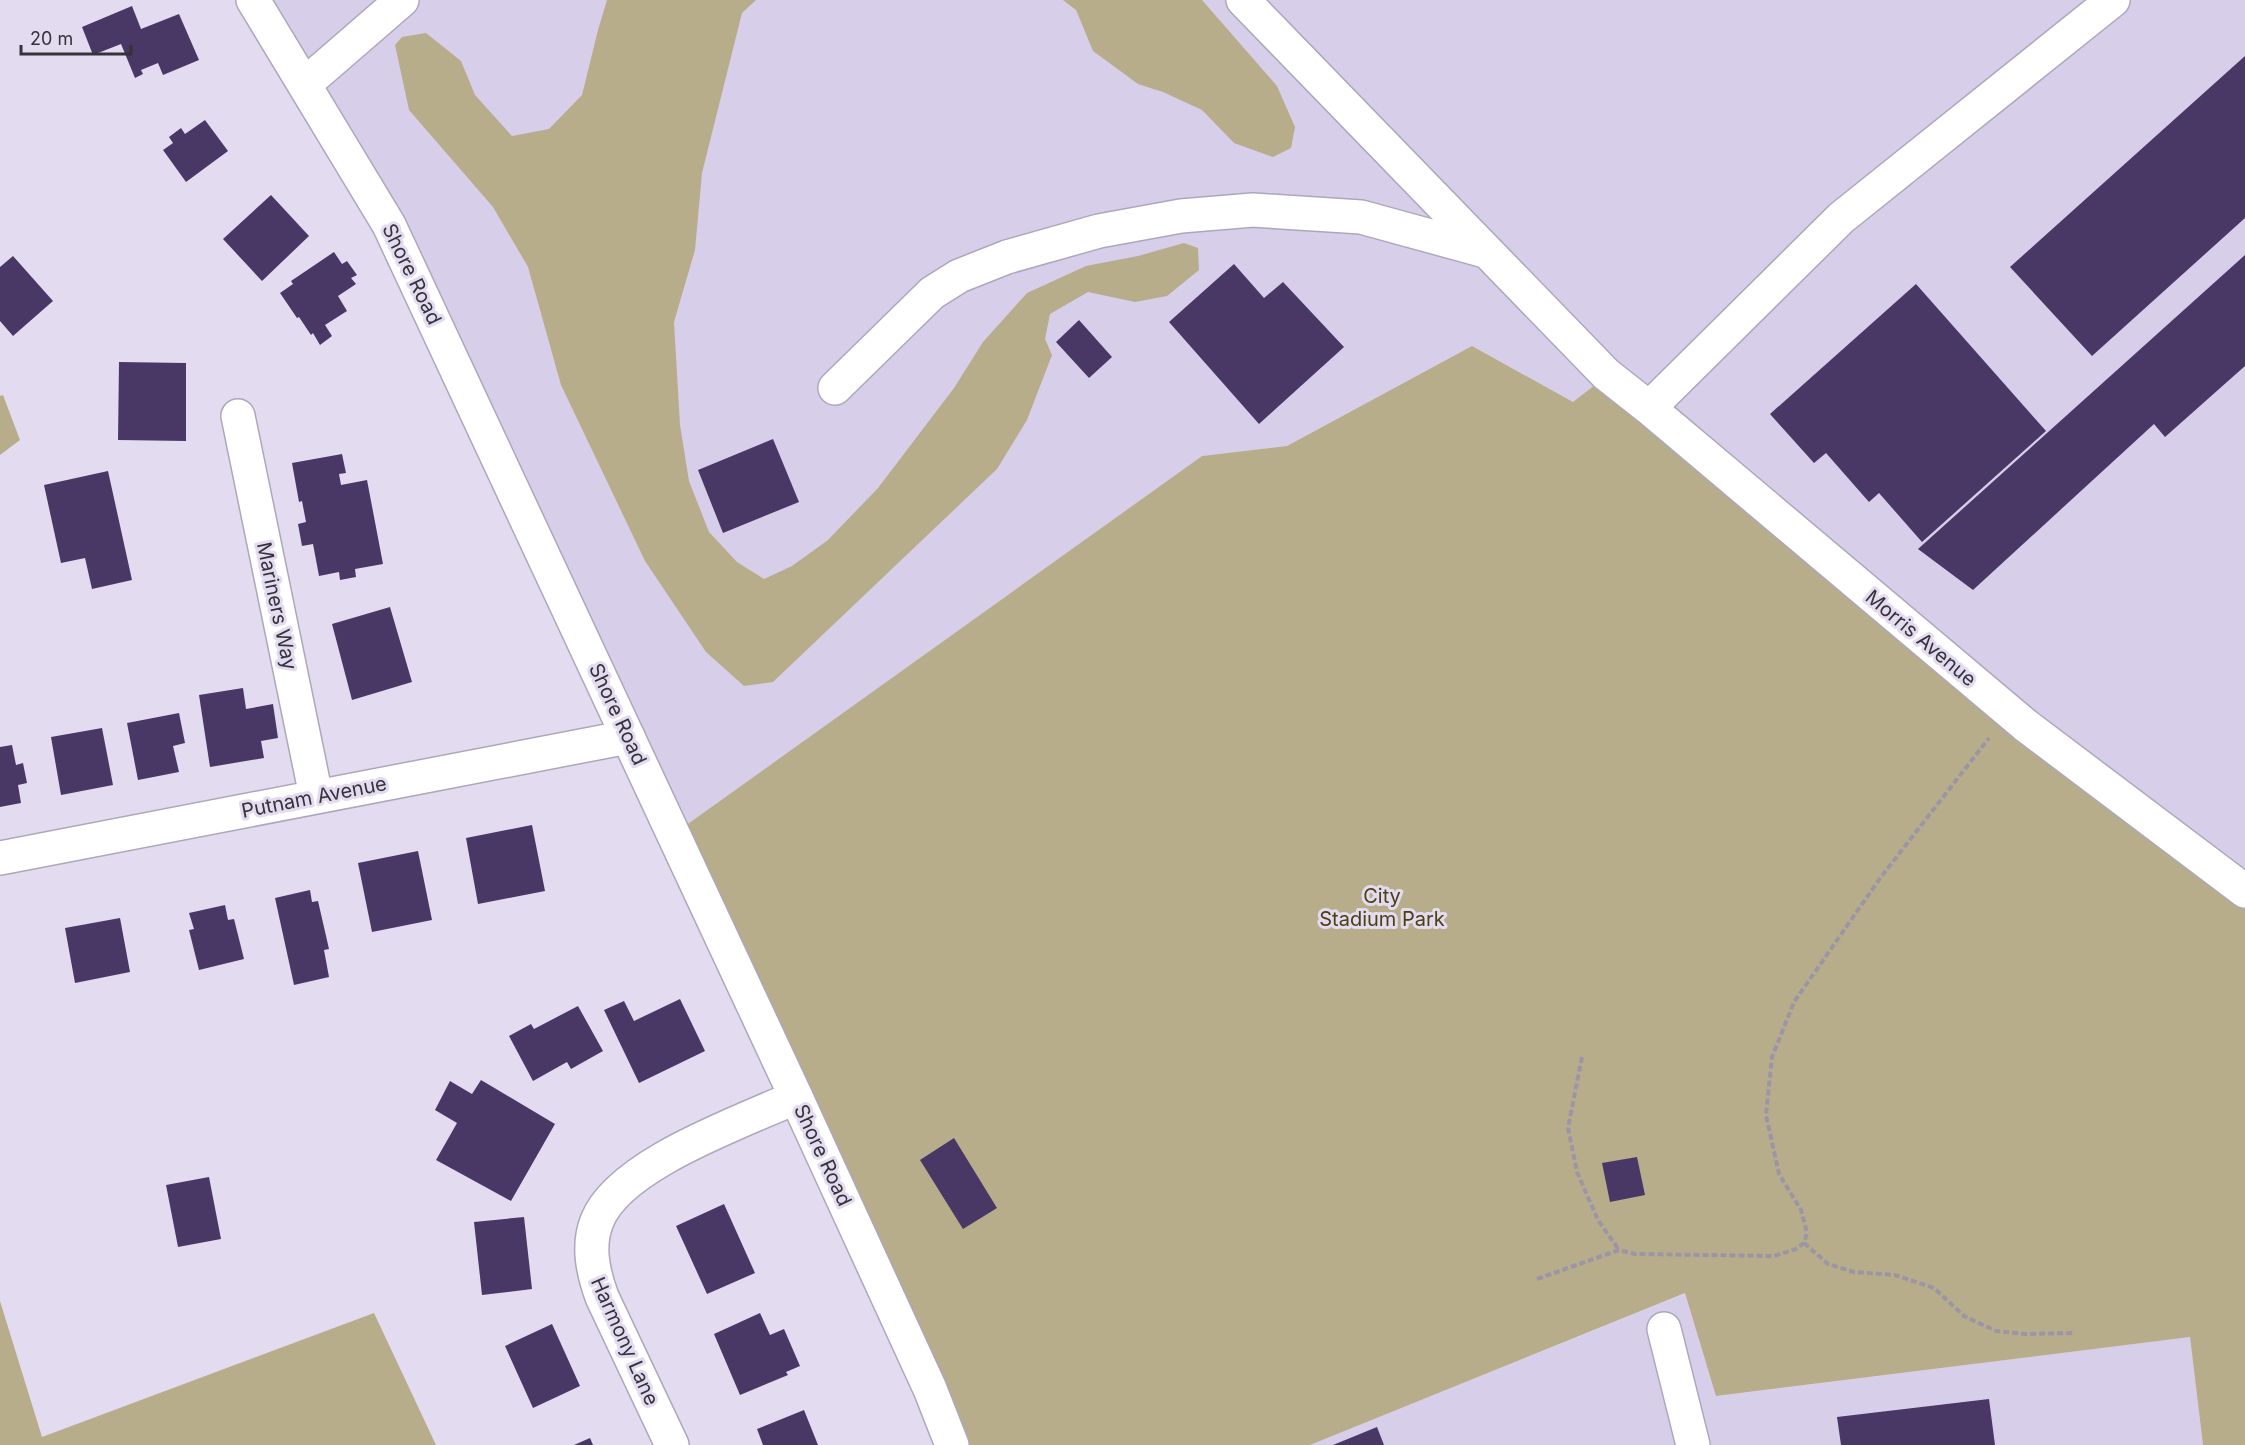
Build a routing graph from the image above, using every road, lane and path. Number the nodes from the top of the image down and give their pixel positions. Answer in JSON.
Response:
{"nodes":[{"id":1,"x":402,"y":0,"type":"edge"},
{"id":2,"x":1244,"y":0,"type":"edge"},
{"id":3,"x":2113,"y":0,"type":"edge"},
{"id":4,"x":258,"y":2,"type":"edge"},
{"id":5,"x":305,"y":84,"type":"junction"},
{"id":6,"x":1487,"y":251,"type":"junction"},
{"id":7,"x":836,"y":388,"type":"dead end"},
{"id":8,"x":1649,"y":408,"type":"junction"},
{"id":9,"x":238,"y":416,"type":"dead end"},
{"id":10,"x":2009,"y":712,"type":"junction"},
{"id":11,"x":628,"y":737,"type":"junction"},
{"id":12,"x":316,"y":796,"type":"junction"},
{"id":13,"x":0,"y":858,"type":"edge"},
{"id":14,"x":2245,"y":891,"type":"edge"},
{"id":15,"x":1582,"y":1057,"type":"dead end"},
{"id":16,"x":796,"y":1097,"type":"junction"},
{"id":17,"x":1804,"y":1243,"type":"junction"},
{"id":18,"x":1619,"y":1250,"type":"junction"},
{"id":19,"x":1537,"y":1279,"type":"dead end"},
{"id":20,"x":1664,"y":1329,"type":"dead end"},
{"id":21,"x":2073,"y":1333,"type":"dead end"},
{"id":22,"x":672,"y":1445,"type":"edge"},
{"id":23,"x":952,"y":1445,"type":"edge"},
{"id":24,"x":1693,"y":1445,"type":"edge"}],
"edges":[{"from":1,"to":5,"type":"street"},
{"from":2,"to":6,"type":"street","name":"Morris Avenue"},
{"from":3,"to":8,"type":"street"},
{"from":4,"to":5,"type":"street","name":"Shore Road"},
{"from":5,"to":11,"type":"street","name":"Shore Road"},
{"from":6,"to":7,"type":"street"},
{"from":6,"to":8,"type":"street","name":"Morris Avenue"},
{"from":8,"to":10,"type":"street","name":"Morris Avenue"},
{"from":9,"to":12,"type":"street","name":"Mariners Way"},
{"from":10,"to":14,"type":"street","name":"Morris Avenue"},
{"from":10,"to":17,"type":"path"},
{"from":11,"to":12,"type":"street","name":"Putnam Avenue"},
{"from":11,"to":16,"type":"street","name":"Shore Road"},
{"from":12,"to":13,"type":"street","name":"Putnam Avenue"},
{"from":15,"to":18,"type":"path"},
{"from":16,"to":22,"type":"street","name":"Harmony Lane"},
{"from":16,"to":23,"type":"street","name":"Shore Road"},
{"from":17,"to":18,"type":"path"},
{"from":17,"to":21,"type":"path"},
{"from":18,"to":19,"type":"path"},
{"from":20,"to":24,"type":"street"}]}
